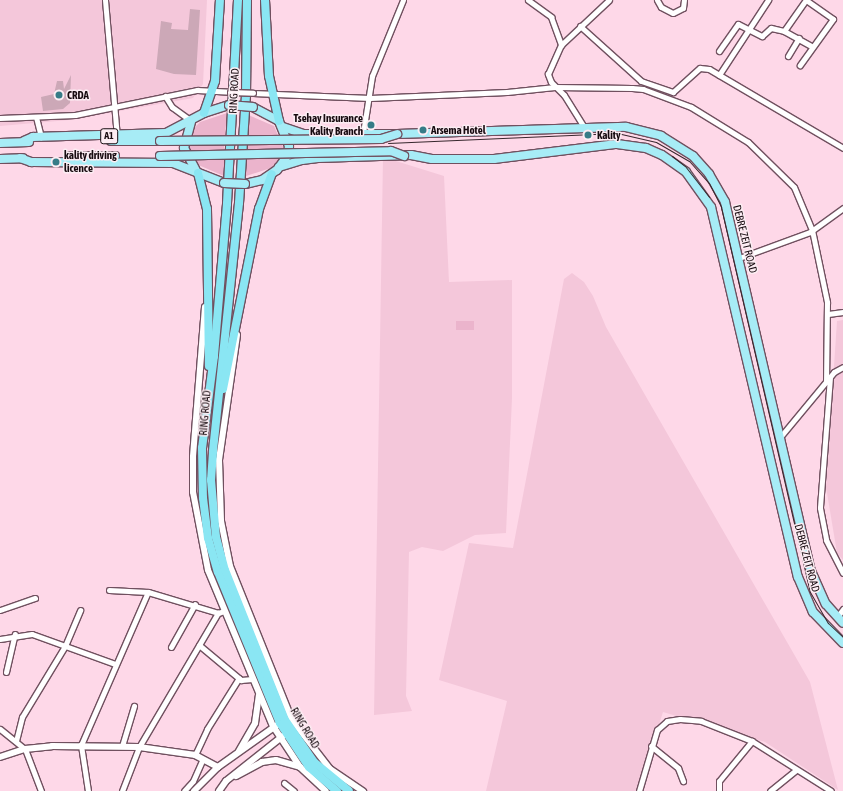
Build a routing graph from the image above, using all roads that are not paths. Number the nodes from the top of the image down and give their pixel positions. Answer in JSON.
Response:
{"nodes":[{"id":1,"x":105,"y":0,"type":"edge"},
{"id":2,"x":220,"y":0,"type":"edge"},
{"id":3,"x":238,"y":0,"type":"edge"},
{"id":4,"x":247,"y":0,"type":"edge"},
{"id":5,"x":265,"y":0,"type":"edge"},
{"id":6,"x":403,"y":0,"type":"edge"},
{"id":7,"x":528,"y":0,"type":"edge"},
{"id":8,"x":609,"y":0,"type":"edge"},
{"id":9,"x":658,"y":0,"type":"edge"},
{"id":10,"x":684,"y":0,"type":"edge"},
{"id":11,"x":768,"y":0,"type":"edge"},
{"id":12,"x":580,"y":26,"type":"junction"},
{"id":13,"x":750,"y":28,"type":"junction"},
{"id":14,"x":784,"y":31,"type":"junction"},
{"id":15,"x":799,"y":38,"type":"junction"},
{"id":16,"x":560,"y":45,"type":"junction"},
{"id":17,"x":811,"y":46,"type":"junction"},
{"id":18,"x":719,"y":51,"type":"dead end"},
{"id":19,"x":788,"y":56,"type":"dead end"},
{"id":20,"x":800,"y":65,"type":"dead end"},
{"id":21,"x":719,"y":75,"type":"junction"},
{"id":22,"x":641,"y":81,"type":"junction"},
{"id":23,"x":555,"y":87,"type":"junction"},
{"id":24,"x":643,"y":89,"type":"junction"},
{"id":25,"x":213,"y":91,"type":"junction"},
{"id":26,"x":271,"y":94,"type":"junction"},
{"id":27,"x":164,"y":96,"type":"junction"},
{"id":28,"x":370,"y":98,"type":"junction"},
{"id":29,"x":112,"y":107,"type":"junction"},
{"id":30,"x":204,"y":113,"type":"junction"},
{"id":31,"x":36,"y":117,"type":"junction"},
{"id":32,"x":0,"y":118,"type":"edge"},
{"id":33,"x":191,"y":122,"type":"junction"},
{"id":34,"x":281,"y":124,"type":"junction"},
{"id":35,"x":584,"y":127,"type":"junction"},
{"id":36,"x":363,"y":133,"type":"junction"},
{"id":37,"x":398,"y":134,"type":"junction"},
{"id":38,"x":117,"y":136,"type":"junction"},
{"id":39,"x":41,"y":137,"type":"junction"},
{"id":40,"x":24,"y":141,"type":"junction"},
{"id":41,"x":0,"y":143,"type":"edge"},
{"id":42,"x":843,"y":148,"type":"edge"},
{"id":43,"x":404,"y":156,"type":"junction"},
{"id":44,"x":20,"y":158,"type":"junction"},
{"id":45,"x":0,"y":159,"type":"edge"},
{"id":46,"x":279,"y":168,"type":"junction"},
{"id":47,"x":198,"y":173,"type":"junction"},
{"id":48,"x":272,"y":174,"type":"junction"},
{"id":49,"x":843,"y":208,"type":"edge"},
{"id":50,"x":812,"y":230,"type":"junction"},
{"id":51,"x":739,"y":258,"type":"junction"},
{"id":52,"x":206,"y":300,"type":"junction"},
{"id":53,"x":843,"y":312,"type":"edge"},
{"id":54,"x":828,"y":314,"type":"junction"},
{"id":55,"x":239,"y":320,"type":"junction"},
{"id":56,"x":843,"y":367,"type":"edge"},
{"id":57,"x":830,"y":377,"type":"junction"},
{"id":58,"x":826,"y":382,"type":"junction"},
{"id":59,"x":209,"y":397,"type":"junction"},
{"id":60,"x":215,"y":425,"type":"junction"},
{"id":61,"x":781,"y":436,"type":"junction"},
{"id":62,"x":843,"y":573,"type":"edge"},
{"id":63,"x":109,"y":590,"type":"dead end"},
{"id":64,"x":148,"y":592,"type":"junction"},
{"id":65,"x":35,"y":598,"type":"dead end"},
{"id":66,"x":195,"y":604,"type":"junction"},
{"id":67,"x":843,"y":609,"type":"edge"},
{"id":68,"x":0,"y":610,"type":"edge"},
{"id":69,"x":80,"y":610,"type":"dead end"},
{"id":70,"x":221,"y":612,"type":"junction"},
{"id":71,"x":840,"y":620,"type":"edge"},
{"id":72,"x":15,"y":634,"type":"junction"},
{"id":73,"x":0,"y":639,"type":"edge"},
{"id":74,"x":843,"y":643,"type":"edge"},
{"id":75,"x":199,"y":645,"type":"junction"},
{"id":76,"x":65,"y":646,"type":"junction"},
{"id":77,"x":171,"y":647,"type":"dead end"},
{"id":78,"x":115,"y":664,"type":"junction"},
{"id":79,"x":6,"y":672,"type":"dead end"},
{"id":80,"x":239,"y":678,"type":"junction"},
{"id":81,"x":252,"y":679,"type":"junction"},
{"id":82,"x":259,"y":695,"type":"junction"},
{"id":83,"x":134,"y":706,"type":"dead end"},
{"id":84,"x":280,"y":724,"type":"junction"},
{"id":85,"x":0,"y":729,"type":"edge"},
{"id":86,"x":286,"y":734,"type":"junction"},
{"id":87,"x":16,"y":741,"type":"junction"},
{"id":88,"x":752,"y":741,"type":"junction"},
{"id":89,"x":81,"y":745,"type":"junction"},
{"id":90,"x":122,"y":746,"type":"junction"},
{"id":91,"x":139,"y":746,"type":"junction"},
{"id":92,"x":651,"y":746,"type":"junction"},
{"id":93,"x":25,"y":749,"type":"junction"},
{"id":94,"x":238,"y":753,"type":"junction"},
{"id":95,"x":194,"y":755,"type":"junction"},
{"id":96,"x":0,"y":757,"type":"edge"},
{"id":97,"x":203,"y":759,"type":"junction"},
{"id":98,"x":218,"y":767,"type":"junction"},
{"id":99,"x":300,"y":767,"type":"junction"},
{"id":100,"x":796,"y":770,"type":"junction"},
{"id":101,"x":226,"y":781,"type":"junction"},
{"id":102,"x":682,"y":781,"type":"dead end"},
{"id":103,"x":284,"y":783,"type":"dead end"},
{"id":104,"x":41,"y":791,"type":"edge"},
{"id":105,"x":88,"y":791,"type":"edge"},
{"id":106,"x":122,"y":791,"type":"edge"},
{"id":107,"x":184,"y":791,"type":"edge"},
{"id":108,"x":194,"y":791,"type":"edge"},
{"id":109,"x":219,"y":791,"type":"edge"},
{"id":110,"x":294,"y":791,"type":"edge"},
{"id":111,"x":326,"y":791,"type":"edge"},
{"id":112,"x":337,"y":791,"type":"edge"},
{"id":113,"x":349,"y":791,"type":"edge"},
{"id":114,"x":363,"y":791,"type":"edge"},
{"id":115,"x":639,"y":791,"type":"edge"},
{"id":116,"x":720,"y":791,"type":"edge"},
{"id":117,"x":770,"y":791,"type":"edge"},
{"id":118,"x":831,"y":791,"type":"edge"}],
"edges":[{"from":1,"to":29,"type":"street"},
{"from":2,"to":25,"type":"highway"},
{"from":3,"to":59,"type":"highway","name":"RING ROAD"},
{"from":4,"to":60,"type":"highway","name":"RING ROAD"},
{"from":5,"to":26,"type":"highway"},
{"from":6,"to":28,"type":"street"},
{"from":7,"to":16,"type":"street"},
{"from":8,"to":12,"type":"street"},
{"from":9,"to":10,"type":"street"},
{"from":11,"to":13,"type":"street"},
{"from":12,"to":16,"type":"street"},
{"from":12,"to":22,"type":"street"},
{"from":13,"to":14,"type":"street"},
{"from":13,"to":18,"type":"street"},
{"from":13,"to":21,"type":"street"},
{"from":14,"to":15,"type":"street"},
{"from":14,"to":17,"type":"street"},
{"from":15,"to":17,"type":"street"},
{"from":15,"to":19,"type":"street"},
{"from":16,"to":23,"type":"street"},
{"from":17,"to":20,"type":"street"},
{"from":21,"to":22,"type":"street"},
{"from":21,"to":42,"type":"street"},
{"from":22,"to":24,"type":"street"},
{"from":23,"to":24,"type":"street"},
{"from":23,"to":28,"type":"street"},
{"from":23,"to":35,"type":"street"},
{"from":24,"to":50,"type":"street"},
{"from":25,"to":26,"type":"street","bridge":true},
{"from":25,"to":27,"type":"street"},
{"from":25,"to":30,"type":"highway"},
{"from":26,"to":28,"type":"street"},
{"from":26,"to":34,"type":"highway"},
{"from":27,"to":29,"type":"street"},
{"from":27,"to":33,"type":"street"},
{"from":28,"to":36,"type":"street"},
{"from":29,"to":31,"type":"street"},
{"from":29,"to":38,"type":"street"},
{"from":30,"to":33,"type":"main road","number":"A1"},
{"from":30,"to":34,"type":"main road","number":"A1","bridge":true},
{"from":31,"to":32,"type":"street"},
{"from":31,"to":39,"type":"street"},
{"from":33,"to":38,"type":"main road","number":"A1"},
{"from":33,"to":47,"type":"main road"},
{"from":34,"to":36,"type":"main road"},
{"from":34,"to":46,"type":"main road"},
{"from":35,"to":37,"type":"main road","name":"DEBRE ZEIT ROAD"},
{"from":35,"to":51,"type":"main road","name":"DEBRE ZEIT ROAD"},
{"from":36,"to":37,"type":"main road"},
{"from":37,"to":40,"type":"main road","bridge":true},
{"from":38,"to":39,"type":"main road","number":"A1"},
{"from":39,"to":40,"type":"main road","number":"A1"},
{"from":40,"to":41,"type":"main road","number":"A1"},
{"from":43,"to":44,"type":"main road","bridge":true},
{"from":43,"to":46,"type":"main road"},
{"from":43,"to":74,"type":"main road","name":"DEBRE ZEIT ROAD"},
{"from":44,"to":45,"type":"main road"},
{"from":44,"to":47,"type":"main road"},
{"from":46,"to":48,"type":"main road"},
{"from":47,"to":48,"type":"main road","bridge":true},
{"from":47,"to":52,"type":"highway"},
{"from":48,"to":55,"type":"highway"},
{"from":49,"to":50,"type":"street"},
{"from":50,"to":51,"type":"street"},
{"from":50,"to":54,"type":"street"},
{"from":51,"to":61,"type":"main road","name":"DEBRE ZEIT ROAD"},
{"from":52,"to":59,"type":"highway"},
{"from":52,"to":70,"type":"street"},
{"from":53,"to":54,"type":"street"},
{"from":54,"to":58,"type":"street"},
{"from":55,"to":60,"type":"highway"},
{"from":55,"to":114,"type":"street"},
{"from":56,"to":57,"type":"street"},
{"from":57,"to":58,"type":"street"},
{"from":57,"to":62,"type":"street"},
{"from":58,"to":61,"type":"street"},
{"from":59,"to":84,"type":"highway","name":"RING ROAD"},
{"from":60,"to":84,"type":"highway","name":"RING ROAD"},
{"from":61,"to":71,"type":"main road","name":"DEBRE ZEIT ROAD"},
{"from":63,"to":64,"type":"street"},
{"from":64,"to":66,"type":"street"},
{"from":64,"to":78,"type":"street"},
{"from":65,"to":68,"type":"street"},
{"from":66,"to":70,"type":"street"},
{"from":66,"to":77,"type":"street"},
{"from":67,"to":71,"type":"street"},
{"from":69,"to":76,"type":"street"},
{"from":70,"to":75,"type":"street"},
{"from":70,"to":81,"type":"street"},
{"from":72,"to":73,"type":"street"},
{"from":72,"to":76,"type":"street"},
{"from":72,"to":79,"type":"street"},
{"from":75,"to":80,"type":"street"},
{"from":75,"to":91,"type":"street"},
{"from":76,"to":78,"type":"street"},
{"from":76,"to":87,"type":"street"},
{"from":78,"to":89,"type":"street"},
{"from":80,"to":81,"type":"street"},
{"from":80,"to":95,"type":"street"},
{"from":81,"to":82,"type":"street"},
{"from":82,"to":84,"type":"street"},
{"from":82,"to":94,"type":"street"},
{"from":83,"to":90,"type":"street"},
{"from":84,"to":86,"type":"highway","name":"RING ROAD"},
{"from":84,"to":86,"type":"street"},
{"from":84,"to":94,"type":"street"},
{"from":85,"to":87,"type":"street"},
{"from":86,"to":99,"type":"street"},
{"from":86,"to":101,"type":"street"},
{"from":86,"to":112,"type":"highway","name":"RING ROAD"},
{"from":86,"to":113,"type":"highway","name":"RING ROAD"},
{"from":87,"to":93,"type":"street"},
{"from":88,"to":92,"type":"street"},
{"from":88,"to":100,"type":"street"},
{"from":88,"to":116,"type":"street"},
{"from":89,"to":90,"type":"street"},
{"from":89,"to":93,"type":"street"},
{"from":89,"to":105,"type":"street"},
{"from":90,"to":91,"type":"street"},
{"from":91,"to":95,"type":"street"},
{"from":91,"to":106,"type":"street"},
{"from":92,"to":102,"type":"street"},
{"from":92,"to":115,"type":"street"},
{"from":93,"to":96,"type":"street"},
{"from":93,"to":104,"type":"street"},
{"from":94,"to":98,"type":"street"},
{"from":95,"to":97,"type":"street"},
{"from":97,"to":98,"type":"street"},
{"from":97,"to":107,"type":"street"},
{"from":98,"to":108,"type":"street"},
{"from":99,"to":101,"type":"street"},
{"from":99,"to":111,"type":"street"},
{"from":100,"to":117,"type":"street"},
{"from":100,"to":118,"type":"street"},
{"from":101,"to":109,"type":"street"},
{"from":103,"to":110,"type":"street"}]}
